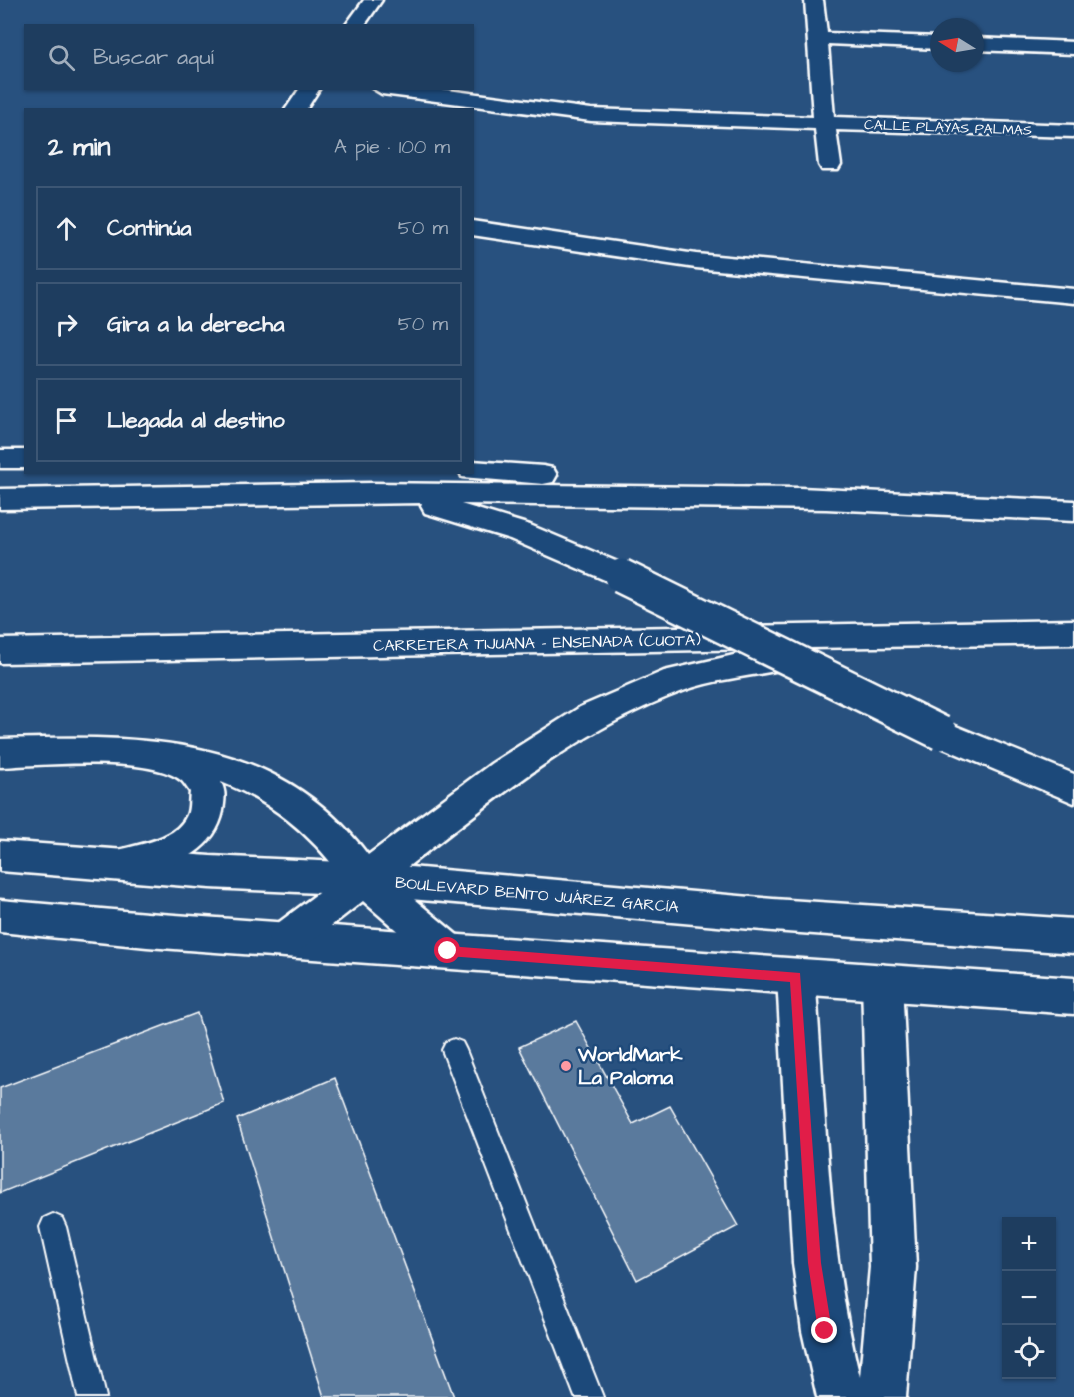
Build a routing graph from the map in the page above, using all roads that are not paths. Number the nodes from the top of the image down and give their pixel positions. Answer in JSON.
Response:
{"nodes":[{"id":1,"x":373,"y":0,"type":"edge"},
{"id":2,"x":814,"y":0,"type":"edge"},
{"id":3,"x":355,"y":24,"type":"edge"},
{"id":4,"x":819,"y":39,"type":"junction"},
{"id":5,"x":930,"y":43,"type":"edge"},
{"id":6,"x":984,"y":44,"type":"edge"},
{"id":7,"x":1074,"y":48,"type":"edge"},
{"id":8,"x":309,"y":90,"type":"edge"},
{"id":9,"x":397,"y":90,"type":"edge"},
{"id":10,"x":296,"y":108,"type":"edge"},
{"id":11,"x":823,"y":124,"type":"junction"},
{"id":12,"x":1074,"y":131,"type":"edge"},
{"id":13,"x":830,"y":165,"type":"dead end"},
{"id":14,"x":474,"y":228,"type":"edge"},
{"id":15,"x":1074,"y":296,"type":"edge"},
{"id":16,"x":0,"y":459,"type":"edge"},
{"id":17,"x":24,"y":459,"type":"edge"},
{"id":18,"x":474,"y":470,"type":"edge"},
{"id":19,"x":371,"y":494,"type":"junction"},
{"id":20,"x":0,"y":499,"type":"edge"},
{"id":21,"x":823,"y":500,"type":"junction"},
{"id":22,"x":1074,"y":511,"type":"edge"},
{"id":23,"x":1074,"y":632,"type":"edge"},
{"id":24,"x":888,"y":637,"type":"junction"},
{"id":25,"x":0,"y":651,"type":"edge"},
{"id":26,"x":138,"y":752,"type":"junction"},
{"id":27,"x":0,"y":753,"type":"edge"},
{"id":28,"x":1074,"y":789,"type":"edge"},
{"id":29,"x":0,"y":856,"type":"edge"},
{"id":30,"x":120,"y":864,"type":"junction"},
{"id":31,"x":365,"y":879,"type":"junction"},
{"id":32,"x":0,"y":916,"type":"edge"},
{"id":33,"x":1074,"y":936,"type":"edge"},
{"id":34,"x":286,"y":938,"type":"junction"},
{"id":35,"x":448,"y":951,"type":"junction"},
{"id":36,"x":796,"y":977,"type":"junction"},
{"id":37,"x":882,"y":982,"type":"junction"},
{"id":38,"x":1074,"y":996,"type":"edge"},
{"id":39,"x":454,"y":1050,"type":"dead end"},
{"id":40,"x":53,"y":1227,"type":"dead end"},
{"id":41,"x":868,"y":1395,"type":"edge"},
{"id":42,"x":93,"y":1397,"type":"edge"},
{"id":43,"x":589,"y":1397,"type":"edge"}],
"edges":[{"from":1,"to":3,"type":"main road"},
{"from":2,"to":4,"type":"main road"},
{"from":4,"to":5,"type":"main road"},
{"from":4,"to":11,"type":"main road"},
{"from":6,"to":7,"type":"main road"},
{"from":8,"to":10,"type":"main road"},
{"from":9,"to":11,"type":"main road","name":"CALLE PLAYAS PALMAS"},
{"from":11,"to":12,"type":"main road","name":"CALLE PLAYAS PALMAS"},
{"from":11,"to":13,"type":"main road"},
{"from":14,"to":15,"type":"main road"},
{"from":16,"to":17,"type":"main road"},
{"from":18,"to":21,"type":"main road"},
{"from":19,"to":20,"type":"main road"},
{"from":19,"to":21,"type":"main road"},
{"from":19,"to":28,"type":"main road","bridge":true},
{"from":21,"to":22,"type":"main road"},
{"from":23,"to":24,"type":"main road","name":"CARRETERA TIJUANA - ENSENADA (CUOTA)"},
{"from":24,"to":25,"type":"main road","name":"CARRETERA TIJUANA - ENSENADA (CUOTA)"},
{"from":24,"to":31,"type":"main road"},
{"from":26,"to":27,"type":"main road"},
{"from":26,"to":30,"type":"main road"},
{"from":26,"to":31,"type":"main road"},
{"from":29,"to":30,"type":"main road","name":"BOULEVARD BENITO JUÁREZ GARCÍA"},
{"from":30,"to":31,"type":"main road","name":"BOULEVARD BENITO JUÁREZ GARCÍA"},
{"from":31,"to":33,"type":"main road","name":"BOULEVARD BENITO JUÁREZ GARCÍA"},
{"from":31,"to":34,"type":"main road"},
{"from":31,"to":35,"type":"main road"},
{"from":32,"to":34,"type":"main road"},
{"from":34,"to":35,"type":"main road"},
{"from":35,"to":36,"type":"main road"},
{"from":36,"to":37,"type":"main road"},
{"from":36,"to":41,"type":"main road"},
{"from":37,"to":38,"type":"main road"},
{"from":37,"to":41,"type":"main road"},
{"from":39,"to":43,"type":"lane"},
{"from":40,"to":42,"type":"lane"}]}
